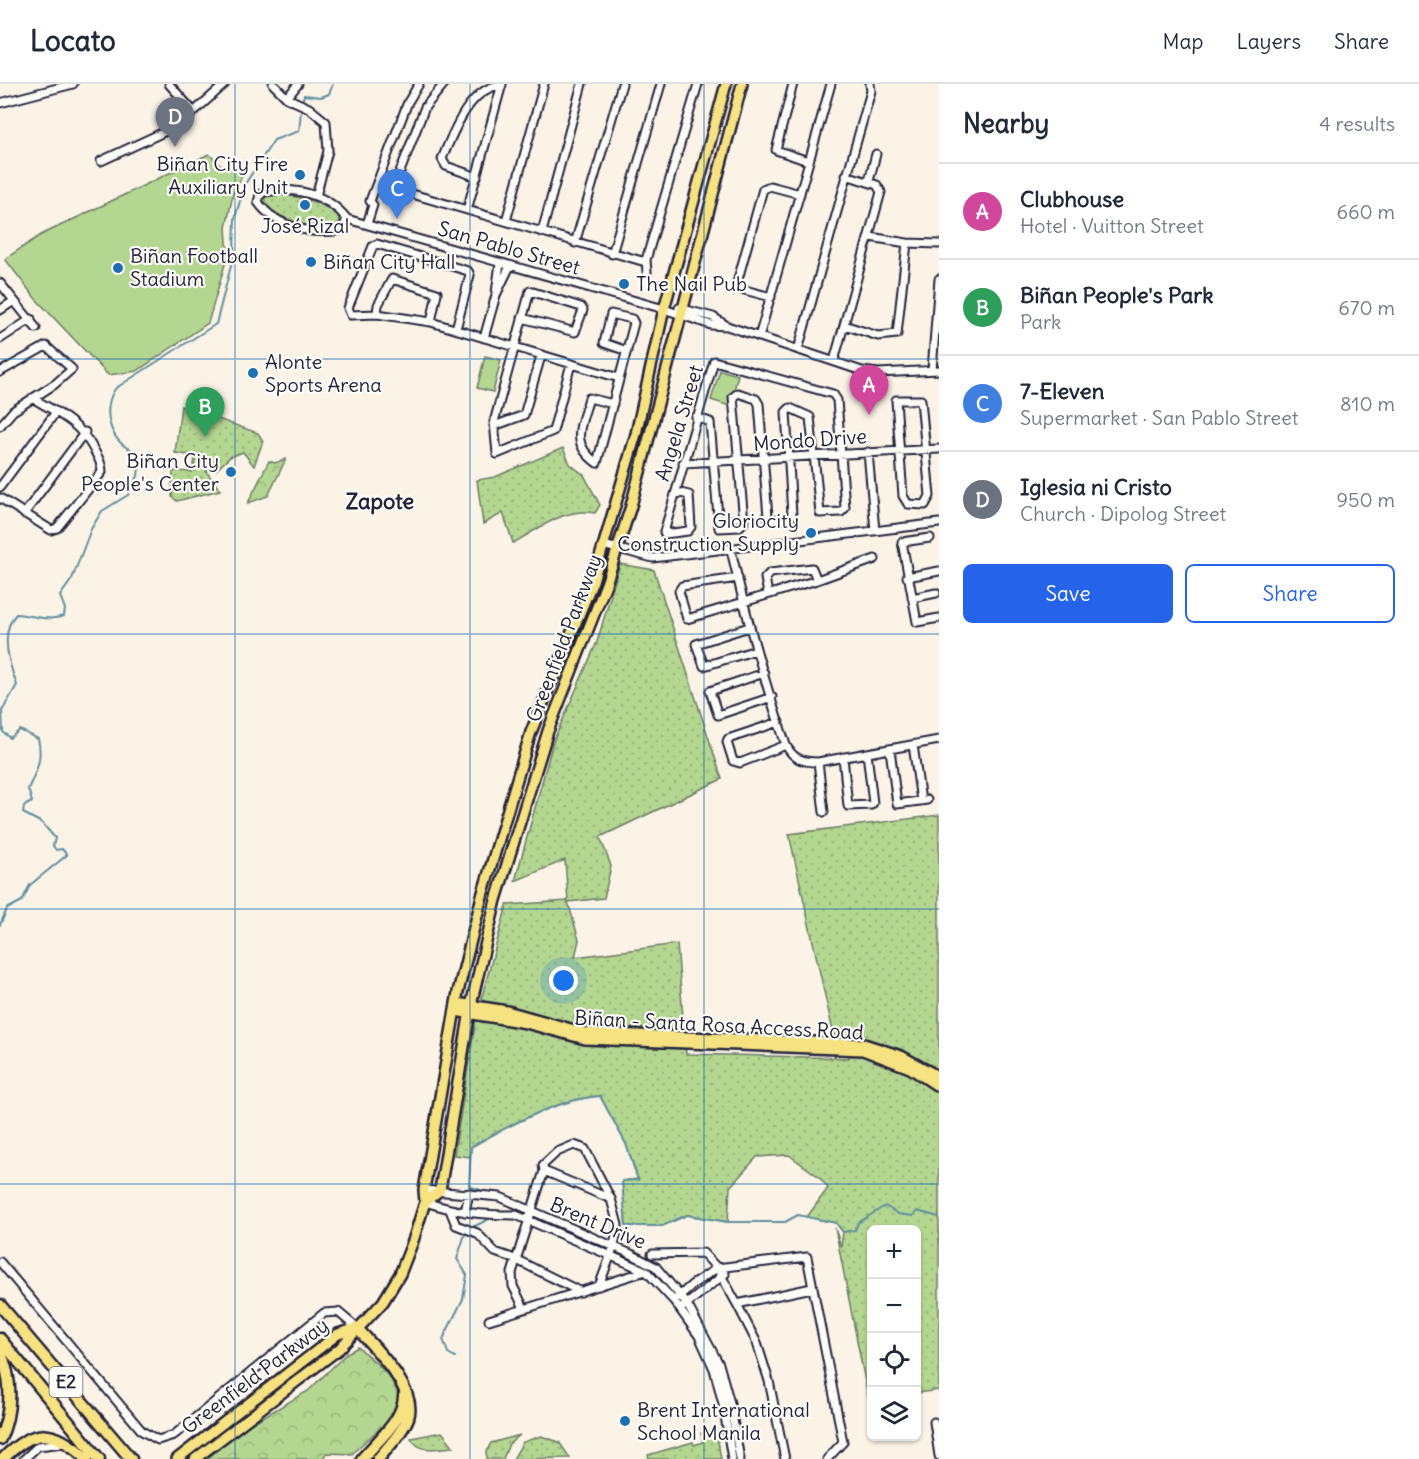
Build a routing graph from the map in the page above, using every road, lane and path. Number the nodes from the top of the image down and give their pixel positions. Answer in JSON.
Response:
{"nodes":[{"id":1,"x":73,"y":84,"type":"edge"},
{"id":2,"x":169,"y":84,"type":"edge"},
{"id":3,"x":273,"y":84,"type":"edge"},
{"id":4,"x":298,"y":84,"type":"edge"},
{"id":5,"x":444,"y":84,"type":"edge"},
{"id":6,"x":502,"y":84,"type":"edge"},
{"id":7,"x":544,"y":84,"type":"edge"},
{"id":8,"x":582,"y":84,"type":"edge"},
{"id":9,"x":622,"y":84,"type":"edge"},
{"id":10,"x":660,"y":84,"type":"edge"},
{"id":11,"x":698,"y":84,"type":"edge"},
{"id":12,"x":726,"y":84,"type":"edge"},
{"id":13,"x":742,"y":84,"type":"edge"},
{"id":14,"x":793,"y":84,"type":"edge"},
{"id":15,"x":831,"y":84,"type":"edge"},
{"id":16,"x":870,"y":84,"type":"edge"},
{"id":17,"x":222,"y":85,"type":"edge"},
{"id":18,"x":416,"y":85,"type":"edge"},
{"id":19,"x":290,"y":100,"type":"junction"},
{"id":20,"x":0,"y":103,"type":"edge"},
{"id":21,"x":194,"y":112,"type":"junction"},
{"id":22,"x":876,"y":154,"type":"dead end"},
{"id":23,"x":101,"y":161,"type":"dead end"},
{"id":24,"x":808,"y":161,"type":"junction"},
{"id":25,"x":846,"y":175,"type":"junction"},
{"id":26,"x":477,"y":177,"type":"junction"},
{"id":27,"x":868,"y":181,"type":"junction"},
{"id":28,"x":800,"y":194,"type":"junction"},
{"id":29,"x":316,"y":196,"type":"junction"},
{"id":30,"x":466,"y":210,"type":"junction"},
{"id":31,"x":347,"y":219,"type":"junction"},
{"id":32,"x":506,"y":221,"type":"junction"},
{"id":33,"x":367,"y":224,"type":"junction"},
{"id":34,"x":542,"y":232,"type":"junction"},
{"id":35,"x":870,"y":237,"type":"junction"},
{"id":36,"x":576,"y":243,"type":"junction"},
{"id":37,"x":907,"y":243,"type":"junction"},
{"id":38,"x":939,"y":244,"type":"edge"},
{"id":39,"x":612,"y":254,"type":"junction"},
{"id":40,"x":645,"y":260,"type":"junction"},
{"id":41,"x":500,"y":263,"type":"junction"},
{"id":42,"x":510,"y":266,"type":"junction"},
{"id":43,"x":647,"y":272,"type":"dead end"},
{"id":44,"x":939,"y":279,"type":"edge"},
{"id":45,"x":0,"y":283,"type":"edge"},
{"id":46,"x":496,"y":295,"type":"junction"},
{"id":47,"x":771,"y":297,"type":"junction"},
{"id":48,"x":14,"y":301,"type":"junction"},
{"id":49,"x":664,"y":309,"type":"junction"},
{"id":50,"x":0,"y":310,"type":"edge"},
{"id":51,"x":680,"y":311,"type":"junction"},
{"id":52,"x":377,"y":314,"type":"junction"},
{"id":53,"x":522,"y":318,"type":"junction"},
{"id":54,"x":31,"y":319,"type":"junction"},
{"id":55,"x":431,"y":322,"type":"junction"},
{"id":56,"x":844,"y":325,"type":"junction"},
{"id":57,"x":36,"y":328,"type":"dead end"},
{"id":58,"x":456,"y":329,"type":"junction"},
{"id":59,"x":759,"y":337,"type":"junction"},
{"id":60,"x":484,"y":338,"type":"junction"},
{"id":61,"x":0,"y":339,"type":"edge"},
{"id":62,"x":513,"y":347,"type":"junction"},
{"id":63,"x":798,"y":350,"type":"junction"},
{"id":64,"x":627,"y":351,"type":"junction"},
{"id":65,"x":541,"y":356,"type":"junction"},
{"id":66,"x":834,"y":361,"type":"junction"},
{"id":67,"x":571,"y":364,"type":"junction"},
{"id":68,"x":935,"y":370,"type":"edge"},
{"id":69,"x":0,"y":372,"type":"edge"},
{"id":70,"x":619,"y":378,"type":"junction"},
{"id":71,"x":32,"y":398,"type":"junction"},
{"id":72,"x":613,"y":404,"type":"junction"},
{"id":73,"x":56,"y":412,"type":"junction"},
{"id":74,"x":696,"y":417,"type":"junction"},
{"id":75,"x":0,"y":426,"type":"edge"},
{"id":76,"x":494,"y":426,"type":"junction"},
{"id":77,"x":85,"y":432,"type":"junction"},
{"id":78,"x":926,"y":449,"type":"junction"},
{"id":79,"x":939,"y":449,"type":"edge"},
{"id":80,"x":897,"y":451,"type":"junction"},
{"id":81,"x":868,"y":452,"type":"junction"},
{"id":82,"x":841,"y":454,"type":"junction"},
{"id":83,"x":814,"y":456,"type":"junction"},
{"id":84,"x":788,"y":458,"type":"junction"},
{"id":85,"x":764,"y":459,"type":"junction"},
{"id":86,"x":738,"y":461,"type":"junction"},
{"id":87,"x":713,"y":462,"type":"junction"},
{"id":88,"x":683,"y":463,"type":"junction"},
{"id":89,"x":0,"y":487,"type":"edge"},
{"id":90,"x":676,"y":492,"type":"junction"},
{"id":91,"x":0,"y":498,"type":"edge"},
{"id":92,"x":24,"y":514,"type":"junction"},
{"id":93,"x":939,"y":523,"type":"edge"},
{"id":94,"x":875,"y":531,"type":"junction"},
{"id":95,"x":930,"y":538,"type":"dead end"},
{"id":96,"x":603,"y":545,"type":"junction"},
{"id":97,"x":617,"y":549,"type":"junction"},
{"id":98,"x":731,"y":550,"type":"junction"},
{"id":99,"x":875,"y":559,"type":"dead end"},
{"id":100,"x":939,"y":571,"type":"edge"},
{"id":101,"x":907,"y":577,"type":"junction"},
{"id":102,"x":738,"y":578,"type":"junction"},
{"id":103,"x":817,"y":580,"type":"junction"},
{"id":104,"x":936,"y":593,"type":"dead end"},
{"id":105,"x":768,"y":594,"type":"junction"},
{"id":106,"x":912,"y":598,"type":"junction"},
{"id":107,"x":742,"y":601,"type":"junction"},
{"id":108,"x":939,"y":618,"type":"edge"},
{"id":109,"x":749,"y":627,"type":"junction"},
{"id":110,"x":569,"y":640,"type":"junction"},
{"id":111,"x":582,"y":645,"type":"junction"},
{"id":112,"x":756,"y":650,"type":"junction"},
{"id":113,"x":764,"y":673,"type":"junction"},
{"id":114,"x":772,"y":697,"type":"junction"},
{"id":115,"x":779,"y":722,"type":"junction"},
{"id":116,"x":939,"y":742,"type":"edge"},
{"id":117,"x":786,"y":745,"type":"junction"},
{"id":118,"x":913,"y":745,"type":"junction"},
{"id":119,"x":890,"y":749,"type":"junction"},
{"id":120,"x":867,"y":753,"type":"junction"},
{"id":121,"x":843,"y":757,"type":"junction"},
{"id":122,"x":818,"y":762,"type":"junction"},
{"id":123,"x":824,"y":812,"type":"dead end"},
{"id":124,"x":455,"y":1007,"type":"junction"},
{"id":125,"x":470,"y":1009,"type":"junction"},
{"id":126,"x":863,"y":1047,"type":"junction"},
{"id":127,"x":939,"y":1077,"type":"edge"},
{"id":128,"x":939,"y":1087,"type":"edge"},
{"id":129,"x":451,"y":1129,"type":"junction"},
{"id":130,"x":432,"y":1139,"type":"junction"},
{"id":131,"x":544,"y":1171,"type":"junction"},
{"id":132,"x":424,"y":1190,"type":"junction"},
{"id":133,"x":440,"y":1190,"type":"junction"},
{"id":134,"x":469,"y":1193,"type":"junction"},
{"id":135,"x":611,"y":1199,"type":"junction"},
{"id":136,"x":425,"y":1202,"type":"junction"},
{"id":137,"x":450,"y":1210,"type":"junction"},
{"id":138,"x":465,"y":1212,"type":"junction"},
{"id":139,"x":532,"y":1212,"type":"junction"},
{"id":140,"x":529,"y":1220,"type":"junction"},
{"id":141,"x":614,"y":1246,"type":"junction"},
{"id":142,"x":611,"y":1254,"type":"junction"},
{"id":143,"x":652,"y":1254,"type":"dead end"},
{"id":144,"x":514,"y":1259,"type":"junction"},
{"id":145,"x":0,"y":1262,"type":"edge"},
{"id":146,"x":729,"y":1267,"type":"junction"},
{"id":147,"x":717,"y":1268,"type":"junction"},
{"id":148,"x":646,"y":1271,"type":"junction"},
{"id":149,"x":723,"y":1277,"type":"junction"},
{"id":150,"x":599,"y":1286,"type":"junction"},
{"id":151,"x":812,"y":1288,"type":"junction"},
{"id":152,"x":581,"y":1292,"type":"junction"},
{"id":153,"x":681,"y":1295,"type":"junction"},
{"id":154,"x":674,"y":1301,"type":"junction"},
{"id":155,"x":687,"y":1304,"type":"junction"},
{"id":156,"x":737,"y":1304,"type":"junction"},
{"id":157,"x":0,"y":1305,"type":"edge"},
{"id":158,"x":524,"y":1308,"type":"junction"},
{"id":159,"x":680,"y":1308,"type":"junction"},
{"id":160,"x":489,"y":1320,"type":"dead end"},
{"id":161,"x":357,"y":1328,"type":"junction"},
{"id":162,"x":0,"y":1340,"type":"edge"},
{"id":163,"x":0,"y":1352,"type":"edge"},
{"id":164,"x":403,"y":1387,"type":"junction"},
{"id":165,"x":727,"y":1403,"type":"junction"},
{"id":166,"x":934,"y":1422,"type":"dead end"},
{"id":167,"x":0,"y":1439,"type":"edge"},
{"id":168,"x":67,"y":1443,"type":"junction"},
{"id":169,"x":939,"y":1456,"type":"edge"},
{"id":170,"x":3,"y":1459,"type":"edge"},
{"id":171,"x":24,"y":1459,"type":"edge"},
{"id":172,"x":87,"y":1459,"type":"edge"},
{"id":173,"x":99,"y":1459,"type":"edge"},
{"id":174,"x":131,"y":1459,"type":"edge"},
{"id":175,"x":177,"y":1459,"type":"edge"},
{"id":176,"x":195,"y":1459,"type":"edge"},
{"id":177,"x":362,"y":1459,"type":"edge"},
{"id":178,"x":378,"y":1459,"type":"edge"},
{"id":179,"x":732,"y":1459,"type":"edge"},
{"id":180,"x":740,"y":1459,"type":"edge"},
{"id":181,"x":785,"y":1459,"type":"edge"},
{"id":182,"x":827,"y":1459,"type":"edge"}],
"edges":[{"from":1,"to":20,"type":"street"},
{"from":2,"to":21,"type":"street"},
{"from":3,"to":19,"type":"street"},
{"from":4,"to":19,"type":"street"},
{"from":5,"to":30,"type":"street"},
{"from":6,"to":26,"type":"street"},
{"from":6,"to":26,"type":"street"},
{"from":7,"to":32,"type":"street"},
{"from":8,"to":34,"type":"street"},
{"from":9,"to":36,"type":"street"},
{"from":10,"to":39,"type":"street"},
{"from":11,"to":40,"type":"street"},
{"from":12,"to":49,"type":"main road","name":"Greenfield Parkway"},
{"from":13,"to":51,"type":"main road","name":"Greenfield Parkway"},
{"from":14,"to":24,"type":"street"},
{"from":15,"to":24,"type":"street"},
{"from":16,"to":25,"type":"street"},
{"from":17,"to":21,"type":"street"},
{"from":18,"to":33,"type":"street"},
{"from":19,"to":29,"type":"street"},
{"from":21,"to":23,"type":"street"},
{"from":22,"to":27,"type":"street"},
{"from":24,"to":28,"type":"street"},
{"from":25,"to":27,"type":"street"},
{"from":25,"to":63,"type":"street"},
{"from":26,"to":30,"type":"street"},
{"from":27,"to":35,"type":"street"},
{"from":28,"to":47,"type":"street"},
{"from":28,"to":47,"type":"street"},
{"from":29,"to":31,"type":"street","name":"San Pablo Street"},
{"from":29,"to":31,"type":"street"},
{"from":30,"to":32,"type":"street"},
{"from":31,"to":33,"type":"street","name":"San Pablo Street"},
{"from":32,"to":34,"type":"street"},
{"from":33,"to":41,"type":"street","name":"San Pablo Street"},
{"from":34,"to":36,"type":"street"},
{"from":35,"to":37,"type":"street"},
{"from":35,"to":56,"type":"street"},
{"from":36,"to":39,"type":"street"},
{"from":37,"to":38,"type":"street"},
{"from":37,"to":56,"type":"street"},
{"from":39,"to":40,"type":"street"},
{"from":40,"to":43,"type":"street"},
{"from":41,"to":42,"type":"street","name":"San Pablo Street"},
{"from":41,"to":46,"type":"street"},
{"from":42,"to":46,"type":"street"},
{"from":42,"to":49,"type":"street","name":"San Pablo Street"},
{"from":44,"to":68,"type":"street"},
{"from":45,"to":48,"type":"street"},
{"from":46,"to":60,"type":"street"},
{"from":47,"to":59,"type":"street"},
{"from":48,"to":50,"type":"street"},
{"from":48,"to":54,"type":"street"},
{"from":49,"to":51,"type":"street","name":"San Pablo Street"},
{"from":49,"to":96,"type":"main road","name":"Greenfield Parkway"},
{"from":51,"to":59,"type":"street","name":"San Pablo Street"},
{"from":51,"to":97,"type":"main road","name":"Greenfield Parkway"},
{"from":52,"to":55,"type":"street"},
{"from":52,"to":55,"type":"street"},
{"from":52,"to":58,"type":"street"},
{"from":53,"to":53,"type":"street"},
{"from":53,"to":62,"type":"street"},
{"from":54,"to":57,"type":"street"},
{"from":54,"to":61,"type":"street"},
{"from":55,"to":58,"type":"street"},
{"from":56,"to":66,"type":"street"},
{"from":58,"to":60,"type":"street"},
{"from":59,"to":63,"type":"street","name":"San Pablo Street"},
{"from":60,"to":62,"type":"street"},
{"from":62,"to":65,"type":"street"},
{"from":62,"to":76,"type":"street"},
{"from":63,"to":66,"type":"street","name":"San Pablo Street"},
{"from":64,"to":64,"type":"street"},
{"from":64,"to":70,"type":"street"},
{"from":65,"to":67,"type":"street"},
{"from":65,"to":76,"type":"street"},
{"from":66,"to":68,"type":"street","name":"San Pablo Street"},
{"from":67,"to":70,"type":"street"},
{"from":67,"to":76,"type":"street"},
{"from":69,"to":71,"type":"street"},
{"from":70,"to":72,"type":"street"},
{"from":71,"to":73,"type":"street"},
{"from":71,"to":75,"type":"street"},
{"from":72,"to":72,"type":"street"},
{"from":73,"to":77,"type":"street"},
{"from":73,"to":89,"type":"street"},
{"from":74,"to":82,"type":"street","name":"Angela Street"},
{"from":74,"to":87,"type":"street"},
{"from":74,"to":88,"type":"street","name":"Angela Street"},
{"from":77,"to":92,"type":"street"},
{"from":77,"to":92,"type":"street"},
{"from":78,"to":79,"type":"street","name":"Mondo Drive"},
{"from":78,"to":80,"type":"street","name":"Mondo Drive"},
{"from":78,"to":80,"type":"street"},
{"from":78,"to":80,"type":"street"},
{"from":80,"to":81,"type":"street","name":"Mondo Drive"},
{"from":81,"to":82,"type":"street","name":"Mondo Drive"},
{"from":81,"to":94,"type":"street"},
{"from":82,"to":83,"type":"street","name":"Mondo Drive"},
{"from":82,"to":83,"type":"street"},
{"from":83,"to":84,"type":"street","name":"Mondo Drive"},
{"from":83,"to":84,"type":"street"},
{"from":84,"to":85,"type":"street","name":"Mondo Drive"},
{"from":84,"to":85,"type":"street"},
{"from":85,"to":86,"type":"street","name":"Mondo Drive"},
{"from":85,"to":86,"type":"street"},
{"from":86,"to":87,"type":"street","name":"Mondo Drive"},
{"from":86,"to":87,"type":"street"},
{"from":87,"to":88,"type":"street","name":"Mondo Drive"},
{"from":88,"to":90,"type":"street","name":"Angela Street"},
{"from":90,"to":90,"type":"street","name":"Angela Street"},
{"from":91,"to":92,"type":"street"},
{"from":93,"to":94,"type":"street"},
{"from":94,"to":98,"type":"street"},
{"from":95,"to":101,"type":"street"},
{"from":96,"to":97,"type":"street"},
{"from":96,"to":110,"type":"main road","name":"Greenfield Parkway"},
{"from":97,"to":98,"type":"street"},
{"from":97,"to":111,"type":"main road","name":"Greenfield Parkway"},
{"from":98,"to":102,"type":"street"},
{"from":99,"to":103,"type":"street"},
{"from":100,"to":101,"type":"street"},
{"from":101,"to":106,"type":"street"},
{"from":102,"to":107,"type":"street"},
{"from":102,"to":107,"type":"street"},
{"from":103,"to":105,"type":"street"},
{"from":103,"to":105,"type":"street"},
{"from":104,"to":106,"type":"street"},
{"from":105,"to":107,"type":"street"},
{"from":106,"to":108,"type":"street"},
{"from":107,"to":109,"type":"street"},
{"from":109,"to":112,"type":"street"},
{"from":109,"to":112,"type":"street"},
{"from":110,"to":111,"type":"main road"},
{"from":110,"to":124,"type":"main road","name":"Greenfield Parkway"},
{"from":111,"to":125,"type":"main road","name":"Greenfield Parkway"},
{"from":112,"to":113,"type":"street"},
{"from":113,"to":114,"type":"street"},
{"from":113,"to":114,"type":"street"},
{"from":114,"to":115,"type":"street"},
{"from":115,"to":117,"type":"street"},
{"from":115,"to":117,"type":"street"},
{"from":116,"to":118,"type":"street"},
{"from":117,"to":122,"type":"street"},
{"from":118,"to":119,"type":"street"},
{"from":118,"to":119,"type":"street"},
{"from":119,"to":120,"type":"street"},
{"from":120,"to":121,"type":"street"},
{"from":120,"to":121,"type":"street"},
{"from":121,"to":122,"type":"street"},
{"from":122,"to":123,"type":"street"},
{"from":124,"to":125,"type":"main road","name":"Biñan - Santa Rosa Access Road"},
{"from":124,"to":130,"type":"main road","name":"Greenfield Parkway"},
{"from":125,"to":126,"type":"main road","name":"Biñan - Santa Rosa Access Road"},
{"from":125,"to":129,"type":"main road","name":"Greenfield Parkway"},
{"from":126,"to":127,"type":"main road","name":"Biñan - Santa Rosa Access Road"},
{"from":126,"to":128,"type":"main road","name":"Biñan - Santa Rosa Access Road"},
{"from":129,"to":130,"type":"main road"},
{"from":129,"to":133,"type":"main road","name":"Greenfield Parkway"},
{"from":130,"to":132,"type":"main road","name":"Greenfield Parkway"},
{"from":131,"to":135,"type":"street"},
{"from":131,"to":135,"type":"street"},
{"from":131,"to":139,"type":"street"},
{"from":132,"to":133,"type":"street","name":"Brent Drive"},
{"from":132,"to":136,"type":"main road","name":"Greenfield Parkway"},
{"from":133,"to":134,"type":"street","name":"Brent Drive"},
{"from":133,"to":136,"type":"main road"},
{"from":134,"to":138,"type":"street"},
{"from":134,"to":139,"type":"street","name":"Brent Drive"},
{"from":135,"to":141,"type":"street"},
{"from":136,"to":137,"type":"street","name":"Brent Drive"},
{"from":136,"to":161,"type":"main road","name":"Greenfield Parkway"},
{"from":137,"to":138,"type":"street","name":"Brent Drive"},
{"from":137,"to":144,"type":"street"},
{"from":138,"to":140,"type":"street","name":"Brent Drive"},
{"from":139,"to":140,"type":"street"},
{"from":139,"to":141,"type":"street","name":"Brent Drive"},
{"from":140,"to":142,"type":"street","name":"Brent Drive"},
{"from":140,"to":144,"type":"street"},
{"from":141,"to":142,"type":"street"},
{"from":141,"to":153,"type":"street","name":"Brent Drive"},
{"from":142,"to":148,"type":"street","name":"Brent Drive"},
{"from":142,"to":150,"type":"street"},
{"from":143,"to":147,"type":"street"},
{"from":144,"to":152,"type":"street"},
{"from":144,"to":158,"type":"street"},
{"from":145,"to":161,"type":"street"},
{"from":146,"to":147,"type":"street"},
{"from":146,"to":149,"type":"street"},
{"from":146,"to":151,"type":"street"},
{"from":147,"to":149,"type":"street"},
{"from":147,"to":153,"type":"street"},
{"from":148,"to":150,"type":"street"},
{"from":148,"to":154,"type":"street","name":"Brent Drive"},
{"from":149,"to":155,"type":"street"},
{"from":149,"to":156,"type":"street"},
{"from":150,"to":152,"type":"street"},
{"from":151,"to":156,"type":"street"},
{"from":151,"to":182,"type":"street"},
{"from":152,"to":158,"type":"street"},
{"from":153,"to":154,"type":"street"},
{"from":153,"to":155,"type":"street","name":"Brent Drive"},
{"from":154,"to":159,"type":"street","name":"Brent Drive"},
{"from":155,"to":159,"type":"street"},
{"from":155,"to":165,"type":"street","name":"Brent Drive"},
{"from":156,"to":181,"type":"street"},
{"from":157,"to":174,"type":"highway","number":"E2"},
{"from":158,"to":160,"type":"street"},
{"from":159,"to":165,"type":"street","name":"Brent Drive"},
{"from":161,"to":164,"type":"highway"},
{"from":161,"to":175,"type":"main road","name":"Greenfield Parkway"},
{"from":161,"to":176,"type":"main road","name":"Greenfield Parkway"},
{"from":162,"to":173,"type":"highway","number":"E2"},
{"from":163,"to":167,"type":"highway"},
{"from":164,"to":177,"type":"highway"},
{"from":164,"to":178,"type":"highway"},
{"from":165,"to":179,"type":"street","name":"Brent Drive"},
{"from":165,"to":180,"type":"street","name":"Brent Drive"},
{"from":166,"to":169,"type":"street"},
{"from":168,"to":170,"type":"highway"},
{"from":168,"to":171,"type":"street"},
{"from":168,"to":172,"type":"highway"}]}
